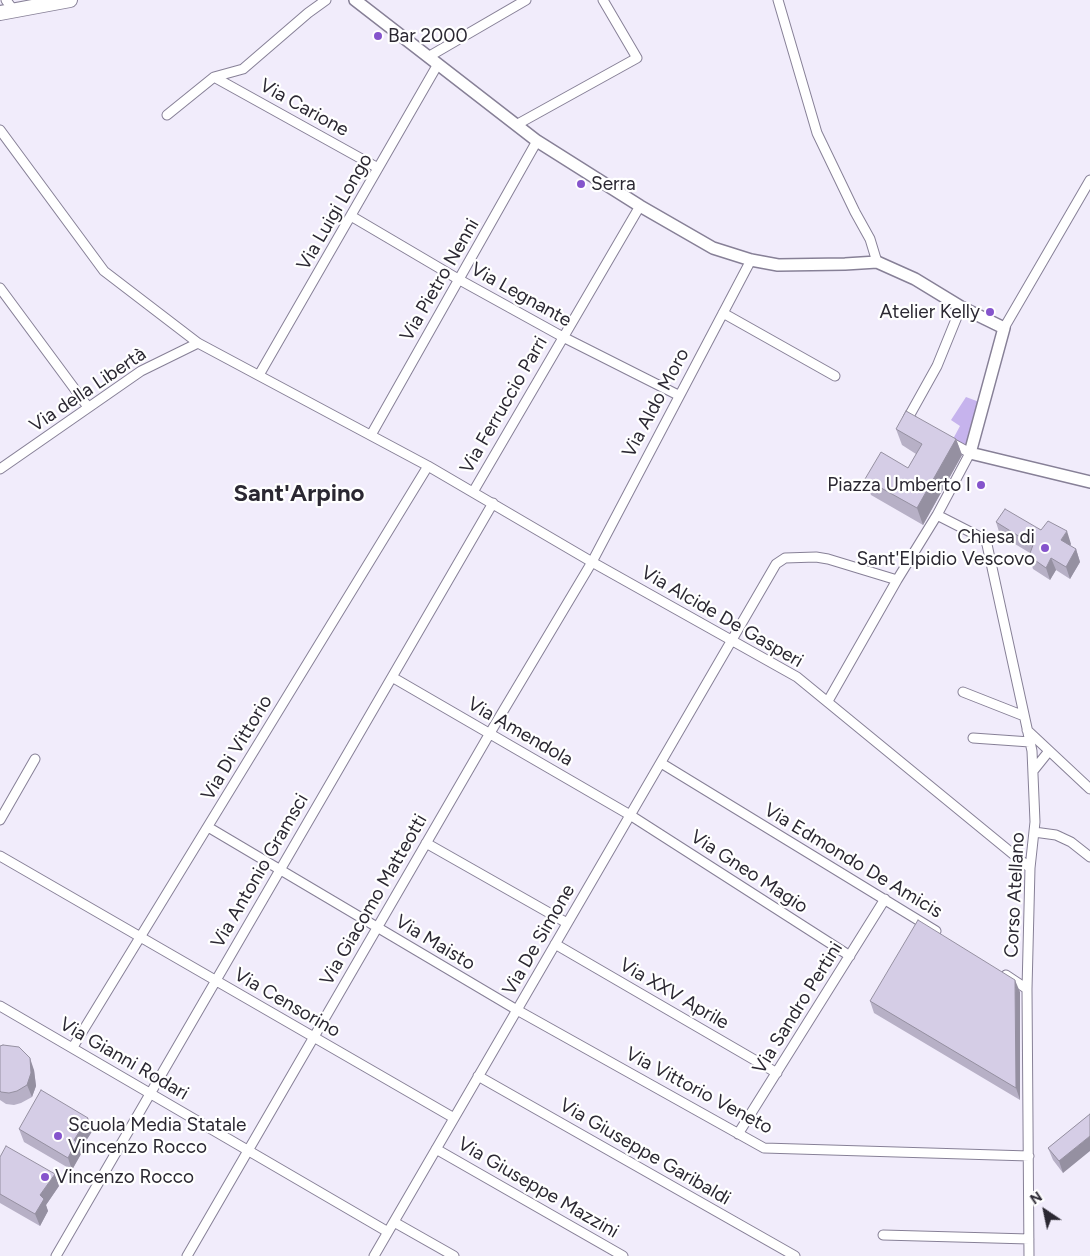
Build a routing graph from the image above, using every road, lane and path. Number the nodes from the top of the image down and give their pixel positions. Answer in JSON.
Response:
{"nodes":[{"id":1,"x":70,"y":0,"type":"edge"},
{"id":2,"x":326,"y":0,"type":"edge"},
{"id":3,"x":355,"y":0,"type":"edge"},
{"id":4,"x":526,"y":0,"type":"edge"},
{"id":5,"x":603,"y":0,"type":"edge"},
{"id":6,"x":778,"y":0,"type":"edge"},
{"id":7,"x":10,"y":5,"type":"edge"},
{"id":8,"x":0,"y":14,"type":"edge"},
{"id":9,"x":428,"y":57,"type":"junction"},
{"id":10,"x":438,"y":64,"type":"junction"},
{"id":11,"x":214,"y":77,"type":"junction"},
{"id":12,"x":167,"y":115,"type":"dead end"},
{"id":13,"x":516,"y":125,"type":"junction"},
{"id":14,"x":0,"y":130,"type":"edge"},
{"id":15,"x":537,"y":141,"type":"junction"},
{"id":16,"x":378,"y":168,"type":"junction"},
{"id":17,"x":1090,"y":180,"type":"edge"},
{"id":18,"x":640,"y":206,"type":"junction"},
{"id":19,"x":351,"y":216,"type":"junction"},
{"id":20,"x":751,"y":260,"type":"junction"},
{"id":21,"x":877,"y":262,"type":"junction"},
{"id":22,"x":458,"y":279,"type":"junction"},
{"id":23,"x":0,"y":288,"type":"edge"},
{"id":24,"x":961,"y":306,"type":"junction"},
{"id":25,"x":723,"y":312,"type":"junction"},
{"id":26,"x":1004,"y":328,"type":"junction"},
{"id":27,"x":563,"y":337,"type":"junction"},
{"id":28,"x":198,"y":343,"type":"junction"},
{"id":29,"x":259,"y":375,"type":"junction"},
{"id":30,"x":835,"y":376,"type":"dead end"},
{"id":31,"x":678,"y":395,"type":"junction"},
{"id":32,"x":88,"y":408,"type":"junction"},
{"id":33,"x":923,"y":426,"type":"edge"},
{"id":34,"x":371,"y":435,"type":"junction"},
{"id":35,"x":939,"y":436,"type":"edge"},
{"id":36,"x":970,"y":453,"type":"junction"},
{"id":37,"x":428,"y":466,"type":"junction"},
{"id":38,"x":0,"y":470,"type":"edge"},
{"id":39,"x":1090,"y":482,"type":"edge"},
{"id":40,"x":473,"y":492,"type":"junction"},
{"id":41,"x":493,"y":503,"type":"junction"},
{"id":42,"x":937,"y":515,"type":"junction"},
{"id":43,"x":592,"y":562,"type":"junction"},
{"id":44,"x":897,"y":580,"type":"junction"},
{"id":45,"x":732,"y":640,"type":"junction"},
{"id":46,"x":392,"y":676,"type":"junction"},
{"id":47,"x":963,"y":692,"type":"dead end"},
{"id":48,"x":828,"y":702,"type":"junction"},
{"id":49,"x":1024,"y":716,"type":"junction"},
{"id":50,"x":1027,"y":730,"type":"junction"},
{"id":51,"x":490,"y":733,"type":"junction"},
{"id":52,"x":972,"y":738,"type":"dead end"},
{"id":53,"x":1030,"y":742,"type":"junction"},
{"id":54,"x":1049,"y":751,"type":"junction"},
{"id":55,"x":35,"y":759,"type":"dead end"},
{"id":56,"x":660,"y":764,"type":"junction"},
{"id":57,"x":1033,"y":771,"type":"junction"},
{"id":58,"x":1090,"y":789,"type":"edge"},
{"id":59,"x":630,"y":815,"type":"junction"},
{"id":60,"x":0,"y":820,"type":"edge"},
{"id":61,"x":208,"y":827,"type":"junction"},
{"id":62,"x":1034,"y":832,"type":"junction"},
{"id":63,"x":426,"y":843,"type":"junction"},
{"id":64,"x":0,"y":856,"type":"edge"},
{"id":65,"x":1090,"y":856,"type":"edge"},
{"id":66,"x":1030,"y":868,"type":"junction"},
{"id":67,"x":280,"y":870,"type":"junction"},
{"id":68,"x":885,"y":899,"type":"junction"},
{"id":69,"x":567,"y":924,"type":"junction"},
{"id":70,"x":377,"y":928,"type":"junction"},
{"id":71,"x":944,"y":936,"type":"edge"},
{"id":72,"x":140,"y":937,"type":"junction"},
{"id":73,"x":555,"y":944,"type":"junction"},
{"id":74,"x":850,"y":956,"type":"junction"},
{"id":75,"x":1002,"y":973,"type":"edge"},
{"id":76,"x":216,"y":981,"type":"junction"},
{"id":77,"x":1027,"y":989,"type":"junction"},
{"id":78,"x":0,"y":1006,"type":"edge"},
{"id":79,"x":517,"y":1010,"type":"junction"},
{"id":80,"x":314,"y":1037,"type":"junction"},
{"id":81,"x":73,"y":1047,"type":"junction"},
{"id":82,"x":777,"y":1073,"type":"junction"},
{"id":83,"x":478,"y":1076,"type":"junction"},
{"id":84,"x":151,"y":1093,"type":"junction"},
{"id":85,"x":454,"y":1118,"type":"junction"},
{"id":86,"x":738,"y":1134,"type":"junction"},
{"id":87,"x":436,"y":1149,"type":"junction"},
{"id":88,"x":248,"y":1150,"type":"junction"},
{"id":89,"x":1029,"y":1156,"type":"junction"},
{"id":90,"x":394,"y":1222,"type":"junction"},
{"id":91,"x":388,"y":1232,"type":"junction"},
{"id":92,"x":883,"y":1235,"type":"dead end"},
{"id":93,"x":1029,"y":1239,"type":"junction"},
{"id":94,"x":56,"y":1256,"type":"edge"},
{"id":95,"x":187,"y":1256,"type":"edge"},
{"id":96,"x":374,"y":1256,"type":"edge"},
{"id":97,"x":454,"y":1256,"type":"edge"},
{"id":98,"x":623,"y":1256,"type":"edge"},
{"id":99,"x":795,"y":1256,"type":"edge"},
{"id":100,"x":1029,"y":1256,"type":"edge"}],
"edges":[{"from":1,"to":7,"type":"main road"},
{"from":2,"to":11,"type":"street"},
{"from":3,"to":9,"type":"street"},
{"from":4,"to":9,"type":"street"},
{"from":5,"to":13,"type":"street"},
{"from":6,"to":21,"type":"street"},
{"from":7,"to":8,"type":"main road"},
{"from":9,"to":10,"type":"street"},
{"from":10,"to":13,"type":"street"},
{"from":10,"to":16,"type":"street","name":"Via Luigi Longo"},
{"from":11,"to":12,"type":"street"},
{"from":11,"to":16,"type":"street","name":"Via Carione"},
{"from":13,"to":15,"type":"street"},
{"from":14,"to":28,"type":"street","name":"Via Alcide De Gasperi"},
{"from":15,"to":18,"type":"street"},
{"from":15,"to":22,"type":"street","name":"Via Pietro Nenni"},
{"from":16,"to":19,"type":"street","name":"Via Luigi Longo"},
{"from":17,"to":26,"type":"street"},
{"from":18,"to":20,"type":"street"},
{"from":18,"to":27,"type":"street","name":"Via Ferruccio Parri"},
{"from":19,"to":22,"type":"street","name":"Via Legnante"},
{"from":19,"to":29,"type":"street","name":"Via Luigi Longo"},
{"from":20,"to":21,"type":"street"},
{"from":20,"to":25,"type":"street","name":"Via Aldo Moro"},
{"from":21,"to":24,"type":"street"},
{"from":22,"to":27,"type":"street","name":"Via Legnante"},
{"from":22,"to":34,"type":"street","name":"Via Pietro Nenni"},
{"from":23,"to":32,"type":"street"},
{"from":24,"to":26,"type":"street"},
{"from":24,"to":33,"type":"street"},
{"from":25,"to":30,"type":"street"},
{"from":25,"to":31,"type":"street","name":"Via Aldo Moro"},
{"from":26,"to":36,"type":"street"},
{"from":27,"to":31,"type":"street","name":"Via Legnante"},
{"from":27,"to":40,"type":"street","name":"Via Ferruccio Parri"},
{"from":28,"to":29,"type":"street","name":"Via Alcide De Gasperi"},
{"from":28,"to":32,"type":"street","name":"Via della Libertà"},
{"from":29,"to":34,"type":"street","name":"Via Alcide De Gasperi"},
{"from":31,"to":43,"type":"street","name":"Via Aldo Moro"},
{"from":32,"to":38,"type":"street","name":"Via della Libertà"},
{"from":34,"to":37,"type":"street","name":"Via Alcide De Gasperi"},
{"from":35,"to":36,"type":"street"},
{"from":36,"to":39,"type":"street"},
{"from":36,"to":42,"type":"street"},
{"from":37,"to":40,"type":"street","name":"Via Alcide De Gasperi"},
{"from":37,"to":61,"type":"street","name":"Via Di Vittorio"},
{"from":40,"to":41,"type":"street","name":"Via Alcide De Gasperi"},
{"from":41,"to":43,"type":"street","name":"Via Alcide De Gasperi"},
{"from":41,"to":46,"type":"street","name":"Via Antonio Gramsci"},
{"from":42,"to":44,"type":"street"},
{"from":42,"to":49,"type":"street","name":"Corso Atellano"},
{"from":43,"to":45,"type":"street","name":"Via Alcide De Gasperi"},
{"from":43,"to":51,"type":"street","name":"Via Giacomo Matteotti"},
{"from":44,"to":45,"type":"street","name":"Via De Simone"},
{"from":44,"to":48,"type":"street"},
{"from":45,"to":48,"type":"street","name":"Via Alcide De Gasperi"},
{"from":45,"to":56,"type":"street","name":"Via De Simone"},
{"from":46,"to":51,"type":"street","name":"Via Amendola"},
{"from":46,"to":67,"type":"street","name":"Via Antonio Gramsci"},
{"from":47,"to":49,"type":"street"},
{"from":48,"to":66,"type":"street","name":"Via Alcide De Gasperi"},
{"from":49,"to":50,"type":"street","name":"Corso Atellano"},
{"from":50,"to":53,"type":"street","name":"Corso Atellano"},
{"from":50,"to":54,"type":"street"},
{"from":51,"to":59,"type":"street","name":"Via Amendola"},
{"from":51,"to":63,"type":"street","name":"Via Giacomo Matteotti"},
{"from":52,"to":53,"type":"street"},
{"from":53,"to":57,"type":"street","name":"Corso Atellano"},
{"from":54,"to":57,"type":"street"},
{"from":54,"to":58,"type":"street"},
{"from":55,"to":60,"type":"street"},
{"from":56,"to":59,"type":"street","name":"Via De Simone"},
{"from":56,"to":68,"type":"street","name":"Via Edmondo De Amicis"},
{"from":57,"to":62,"type":"street","name":"Corso Atellano"},
{"from":59,"to":69,"type":"street","name":"Via De Simone"},
{"from":59,"to":74,"type":"street","name":"Via Gneo Magio"},
{"from":61,"to":67,"type":"street","name":"Via Maisto"},
{"from":61,"to":72,"type":"street","name":"Via Di Vittorio"},
{"from":62,"to":65,"type":"street"},
{"from":62,"to":66,"type":"street","name":"Corso Atellano"},
{"from":63,"to":69,"type":"street"},
{"from":63,"to":70,"type":"street","name":"Via Giacomo Matteotti"},
{"from":64,"to":72,"type":"street","name":"Via Censorino"},
{"from":66,"to":77,"type":"street","name":"Corso Atellano"},
{"from":67,"to":70,"type":"street","name":"Via Maisto"},
{"from":67,"to":76,"type":"street","name":"Via Antonio Gramsci"},
{"from":68,"to":71,"type":"street","name":"Via Edmondo De Amicis"},
{"from":68,"to":74,"type":"street","name":"Via Sandro Pertini"},
{"from":69,"to":73,"type":"street","name":"Via De Simone"},
{"from":70,"to":79,"type":"street","name":"Via Maisto"},
{"from":70,"to":80,"type":"street","name":"Via Giacomo Matteotti"},
{"from":72,"to":76,"type":"street","name":"Via Censorino"},
{"from":72,"to":81,"type":"street","name":"Via Di Vittorio"},
{"from":73,"to":79,"type":"street","name":"Via De Simone"},
{"from":73,"to":82,"type":"street","name":"Via XXV Aprile"},
{"from":74,"to":82,"type":"street","name":"Via Sandro Pertini"},
{"from":75,"to":77,"type":"street"},
{"from":76,"to":80,"type":"street","name":"Via Censorino"},
{"from":76,"to":84,"type":"street","name":"Via Antonio Gramsci"},
{"from":77,"to":89,"type":"street","name":"Corso Atellano"},
{"from":78,"to":81,"type":"street","name":"Via Gianni Rodari"},
{"from":79,"to":83,"type":"street","name":"Via De Simone"},
{"from":79,"to":86,"type":"street","name":"Via Vittorio Veneto"},
{"from":80,"to":85,"type":"street","name":"Via Censorino"},
{"from":80,"to":88,"type":"street","name":"Via Giacomo Matteotti"},
{"from":81,"to":84,"type":"street","name":"Via Gianni Rodari"},
{"from":82,"to":86,"type":"street","name":"Via Sandro Pertini"},
{"from":83,"to":85,"type":"street","name":"Via De Simone"},
{"from":83,"to":99,"type":"street","name":"Via Giuseppe Garibaldi"},
{"from":84,"to":88,"type":"street","name":"Via Gianni Rodari"},
{"from":84,"to":94,"type":"street","name":"Via Antonio Gramsci"},
{"from":85,"to":87,"type":"street","name":"Via De Simone"},
{"from":86,"to":89,"type":"street","name":"Via Vittorio Veneto"},
{"from":87,"to":90,"type":"street","name":"Via De Simone"},
{"from":87,"to":98,"type":"street","name":"Via Giuseppe Mazzini"},
{"from":88,"to":91,"type":"street","name":"Via Gianni Rodari"},
{"from":88,"to":95,"type":"street","name":"Via Giacomo Matteotti"},
{"from":89,"to":93,"type":"street","name":"Corso Atellano"},
{"from":90,"to":91,"type":"street","name":"Via De Simone"},
{"from":90,"to":97,"type":"street"},
{"from":91,"to":96,"type":"street","name":"Via De Simone"},
{"from":92,"to":93,"type":"street"},
{"from":93,"to":100,"type":"street","name":"Corso Atellano"}]}
